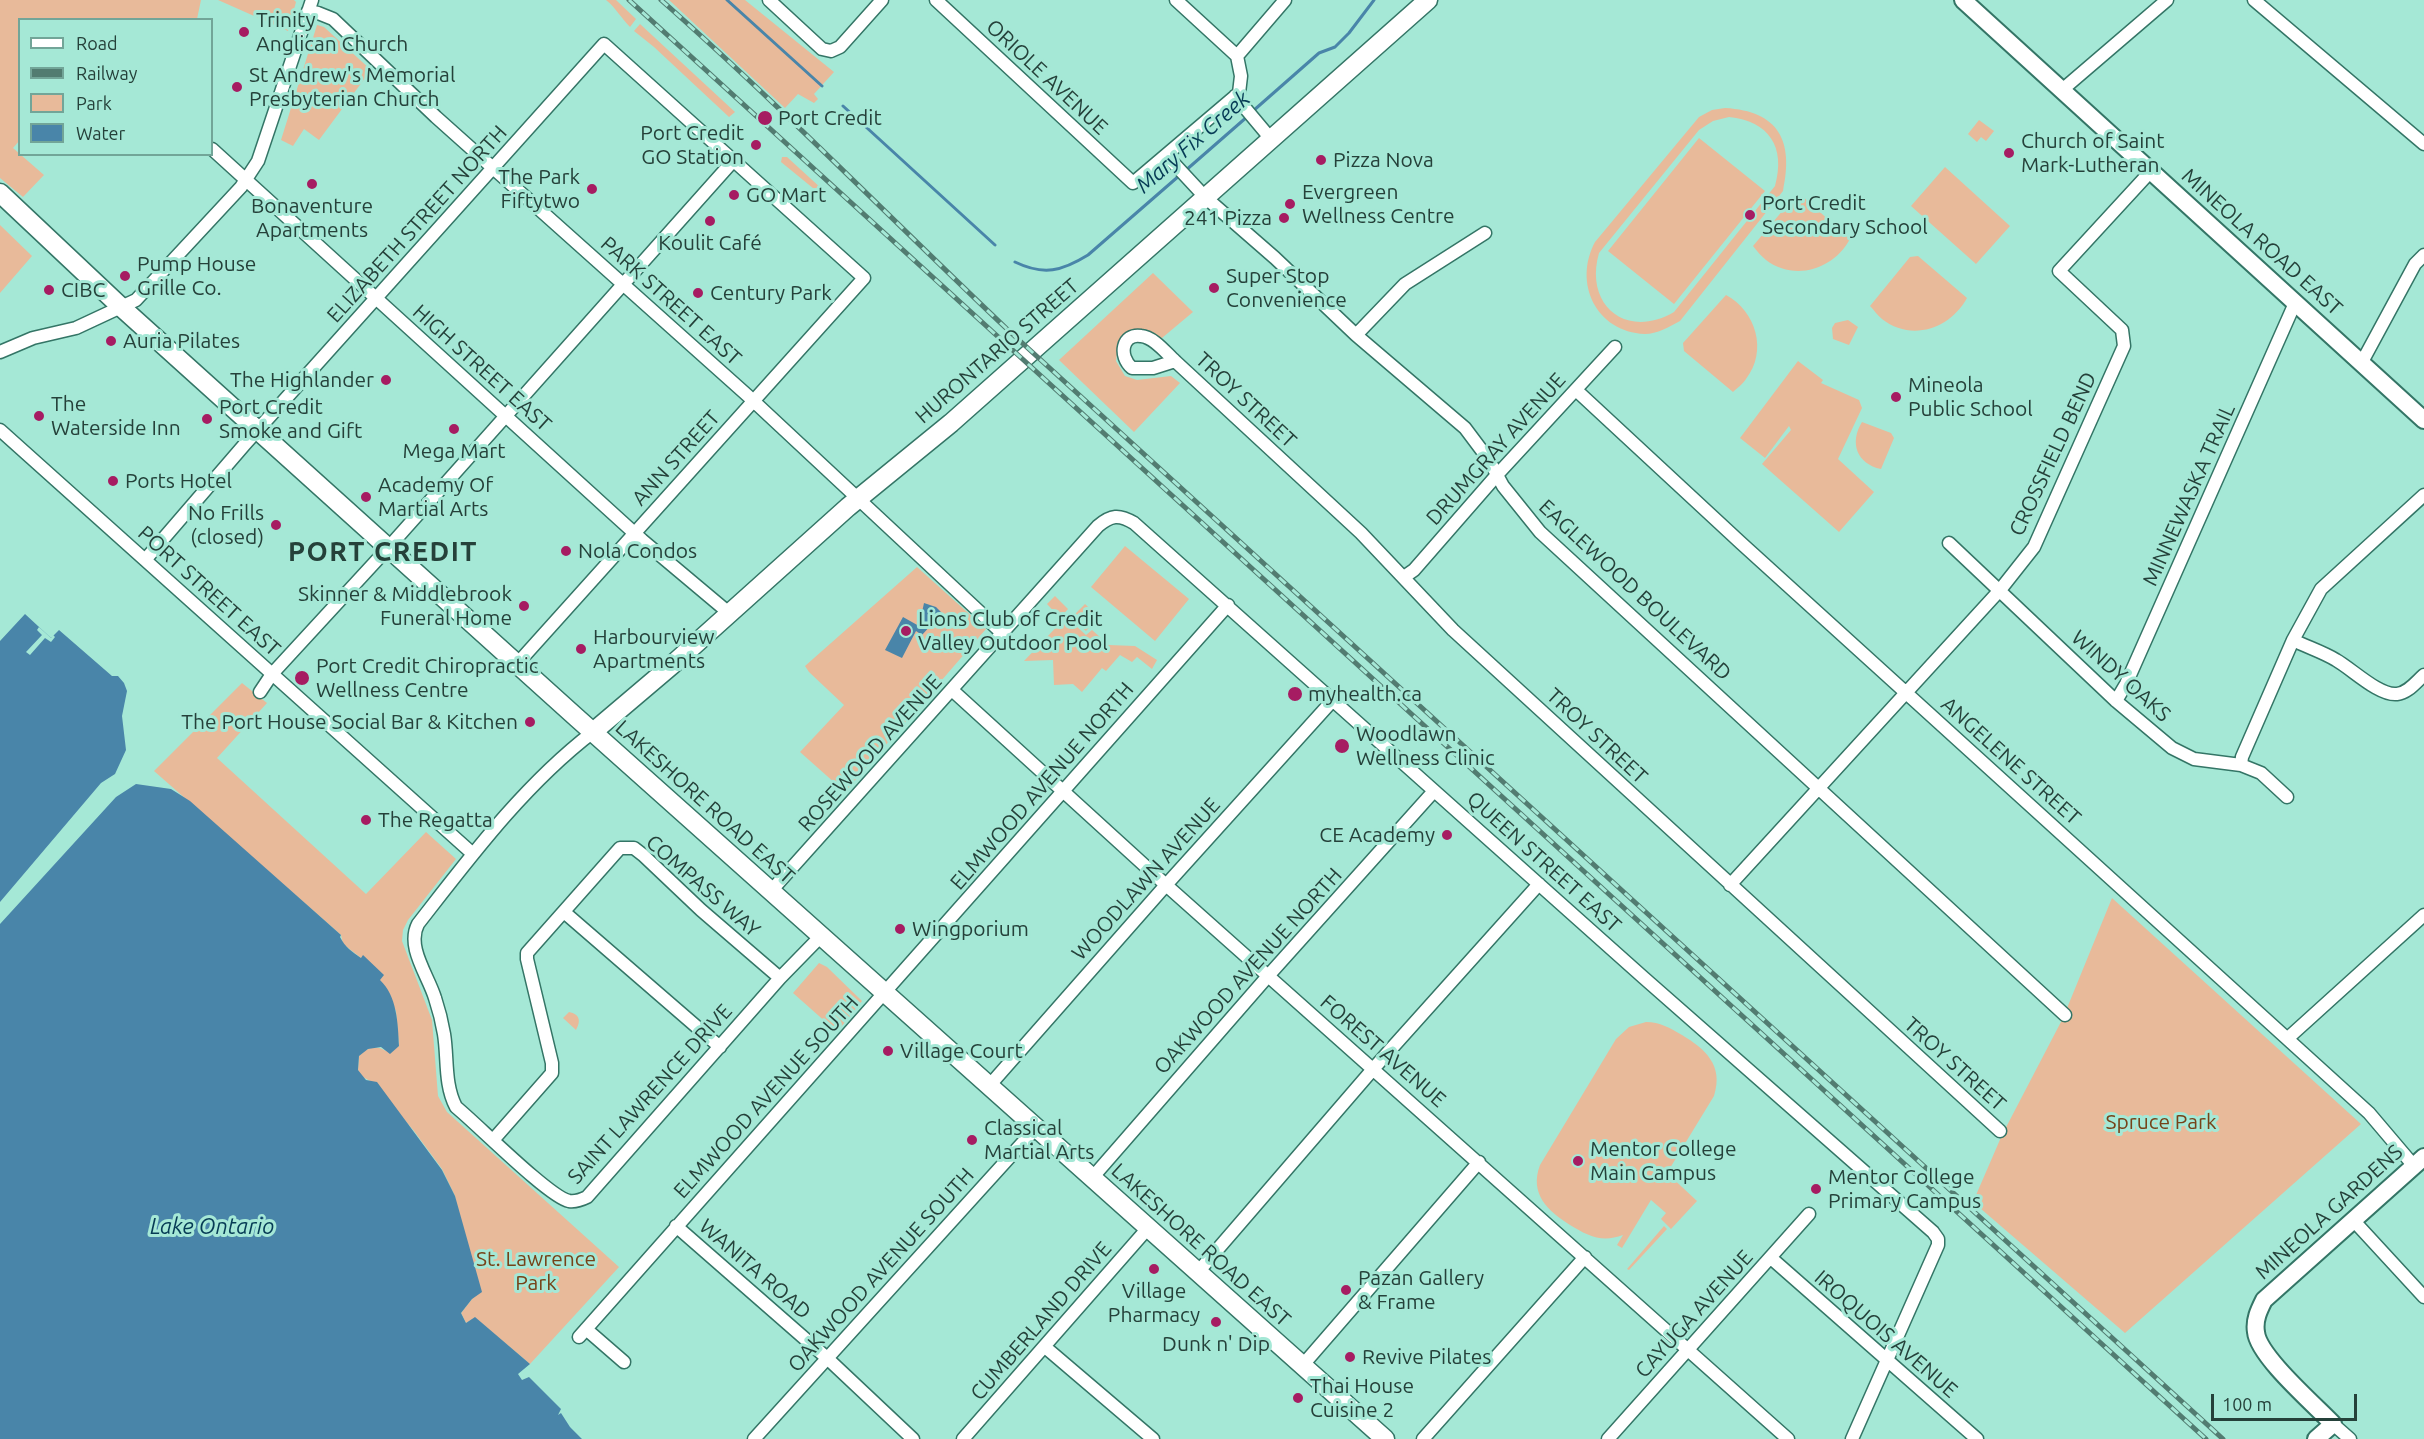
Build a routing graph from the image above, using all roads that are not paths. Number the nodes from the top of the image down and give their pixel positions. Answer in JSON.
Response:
{"nodes":[{"id":1,"x":769,"y":0,"type":"edge"},
{"id":2,"x":882,"y":0,"type":"edge"},
{"id":3,"x":936,"y":0,"type":"edge"},
{"id":4,"x":1176,"y":0,"type":"edge"},
{"id":5,"x":1285,"y":0,"type":"edge"},
{"id":6,"x":1428,"y":0,"type":"edge"},
{"id":7,"x":1963,"y":0,"type":"edge"},
{"id":8,"x":2167,"y":0,"type":"edge"},
{"id":9,"x":2254,"y":0,"type":"edge"},
{"id":10,"x":310,"y":6,"type":"edge"},
{"id":11,"x":1237,"y":56,"type":"junction"},
{"id":12,"x":2062,"y":90,"type":"junction"},
{"id":13,"x":1234,"y":96,"type":"junction"},
{"id":14,"x":1271,"y":139,"type":"junction"},
{"id":15,"x":2424,"y":144,"type":"edge"},
{"id":16,"x":213,"y":150,"type":"edge"},
{"id":17,"x":1167,"y":156,"type":"junction"},
{"id":18,"x":733,"y":161,"type":"junction"},
{"id":19,"x":494,"y":167,"type":"junction"},
{"id":20,"x":2151,"y":171,"type":"junction"},
{"id":21,"x":245,"y":181,"type":"junction"},
{"id":22,"x":0,"y":193,"type":"edge"},
{"id":23,"x":1205,"y":197,"type":"junction"},
{"id":24,"x":1485,"y":232,"type":"dead end"},
{"id":25,"x":2424,"y":255,"type":"edge"},
{"id":26,"x":623,"y":284,"type":"junction"},
{"id":27,"x":376,"y":298,"type":"junction"},
{"id":28,"x":2295,"y":303,"type":"junction"},
{"id":29,"x":120,"y":306,"type":"junction"},
{"id":30,"x":1356,"y":335,"type":"junction"},
{"id":31,"x":1615,"y":347,"type":"dead end"},
{"id":32,"x":0,"y":352,"type":"edge"},
{"id":33,"x":1175,"y":361,"type":"dead end"},
{"id":34,"x":2362,"y":362,"type":"junction"},
{"id":35,"x":1576,"y":390,"type":"junction"},
{"id":36,"x":753,"y":402,"type":"junction"},
{"id":37,"x":507,"y":416,"type":"junction"},
{"id":38,"x":2424,"y":420,"type":"edge"},
{"id":39,"x":0,"y":430,"type":"edge"},
{"id":40,"x":257,"y":430,"type":"junction"},
{"id":41,"x":1496,"y":476,"type":"junction"},
{"id":42,"x":2424,"y":495,"type":"edge"},
{"id":43,"x":858,"y":499,"type":"junction"},
{"id":44,"x":1122,"y":516,"type":"joint"},
{"id":45,"x":635,"y":533,"type":"junction"},
{"id":46,"x":1949,"y":543,"type":"dead end"},
{"id":47,"x":388,"y":548,"type":"junction"},
{"id":48,"x":145,"y":560,"type":"junction"},
{"id":49,"x":1404,"y":577,"type":"junction"},
{"id":50,"x":2000,"y":591,"type":"junction"},
{"id":51,"x":1228,"y":605,"type":"junction"},
{"id":52,"x":729,"y":614,"type":"junction"},
{"id":53,"x":1000,"y":632,"type":"junction"},
{"id":54,"x":2293,"y":640,"type":"junction"},
{"id":55,"x":517,"y":664,"type":"junction"},
{"id":56,"x":272,"y":674,"type":"junction"},
{"id":57,"x":2424,"y":675,"type":"edge"},
{"id":58,"x":952,"y":690,"type":"junction"},
{"id":59,"x":260,"y":692,"type":"dead end"},
{"id":60,"x":1906,"y":692,"type":"junction"},
{"id":61,"x":1333,"y":700,"type":"junction"},
{"id":62,"x":2116,"y":701,"type":"junction"},
{"id":63,"x":593,"y":732,"type":"junction"},
{"id":64,"x":2241,"y":765,"type":"junction"},
{"id":65,"x":1818,"y":787,"type":"junction"},
{"id":66,"x":1064,"y":790,"type":"junction"},
{"id":67,"x":1434,"y":791,"type":"junction"},
{"id":68,"x":2287,"y":797,"type":"dead end"},
{"id":69,"x":473,"y":854,"type":"junction"},
{"id":70,"x":1539,"y":884,"type":"junction"},
{"id":71,"x":1166,"y":885,"type":"junction"},
{"id":72,"x":1730,"y":885,"type":"junction"},
{"id":73,"x":771,"y":891,"type":"junction"},
{"id":74,"x":564,"y":912,"type":"junction"},
{"id":75,"x":2424,"y":915,"type":"edge"},
{"id":76,"x":821,"y":936,"type":"junction"},
{"id":77,"x":1268,"y":976,"type":"junction"},
{"id":78,"x":780,"y":978,"type":"junction"},
{"id":79,"x":885,"y":993,"type":"junction"},
{"id":80,"x":2065,"y":1015,"type":"dead end"},
{"id":81,"x":2288,"y":1038,"type":"junction"},
{"id":82,"x":720,"y":1047,"type":"junction"},
{"id":83,"x":1374,"y":1068,"type":"junction"},
{"id":84,"x":989,"y":1086,"type":"junction"},
{"id":85,"x":1036,"y":1128,"type":"junction"},
{"id":86,"x":2000,"y":1131,"type":"dead end"},
{"id":87,"x":494,"y":1139,"type":"junction"},
{"id":88,"x":2419,"y":1161,"type":"edge"},
{"id":89,"x":1479,"y":1162,"type":"junction"},
{"id":90,"x":1092,"y":1178,"type":"junction"},
{"id":91,"x":1809,"y":1214,"type":"dead end"},
{"id":92,"x":2354,"y":1221,"type":"junction"},
{"id":93,"x":676,"y":1226,"type":"junction"},
{"id":94,"x":1148,"y":1228,"type":"junction"},
{"id":95,"x":1585,"y":1257,"type":"junction"},
{"id":96,"x":1771,"y":1258,"type":"junction"},
{"id":97,"x":1198,"y":1272,"type":"junction"},
{"id":98,"x":2424,"y":1297,"type":"edge"},
{"id":99,"x":1045,"y":1347,"type":"junction"},
{"id":100,"x":1689,"y":1350,"type":"junction"},
{"id":101,"x":827,"y":1358,"type":"junction"},
{"id":102,"x":624,"y":1362,"type":"dead end"},
{"id":103,"x":1887,"y":1362,"type":"junction"},
{"id":104,"x":1302,"y":1366,"type":"junction"},
{"id":105,"x":2333,"y":1424,"type":"junction"},
{"id":106,"x":754,"y":1439,"type":"edge"},
{"id":107,"x":913,"y":1439,"type":"edge"},
{"id":108,"x":963,"y":1439,"type":"edge"},
{"id":109,"x":1153,"y":1439,"type":"edge"},
{"id":110,"x":1384,"y":1439,"type":"edge"},
{"id":111,"x":1423,"y":1439,"type":"edge"},
{"id":112,"x":1608,"y":1439,"type":"edge"},
{"id":113,"x":1788,"y":1439,"type":"edge"},
{"id":114,"x":1852,"y":1439,"type":"edge"},
{"id":115,"x":1977,"y":1439,"type":"edge"},
{"id":116,"x":2316,"y":1439,"type":"edge"},
{"id":117,"x":2350,"y":1439,"type":"edge"}],
"edges":[{"from":1,"to":2,"type":"street"},
{"from":3,"to":17,"type":"street","name":"ORIOLE AVENUE"},
{"from":4,"to":11,"type":"street"},
{"from":5,"to":11,"type":"street"},
{"from":6,"to":14,"type":"main road","name":"HURONTARIO STREET"},
{"from":7,"to":12,"type":"street","name":"MINEOLA ROAD EAST"},
{"from":8,"to":12,"type":"street"},
{"from":9,"to":15,"type":"street"},
{"from":10,"to":19,"type":"street","name":"PARK STREET EAST"},
{"from":10,"to":21,"type":"street"},
{"from":11,"to":13,"type":"street"},
{"from":12,"to":20,"type":"street","name":"MINEOLA ROAD EAST"},
{"from":13,"to":14,"type":"street"},
{"from":13,"to":17,"type":"street"},
{"from":14,"to":23,"type":"main road","name":"HURONTARIO STREET"},
{"from":16,"to":21,"type":"street","name":"HIGH STREET EAST"},
{"from":17,"to":23,"type":"street","name":"EAGLEWOOD BOULEVARD"},
{"from":18,"to":19,"type":"street","name":"ELIZABETH STREET NORTH"},
{"from":18,"to":26,"type":"street"},
{"from":18,"to":36,"type":"street","name":"ANN STREET"},
{"from":19,"to":26,"type":"street","name":"PARK STREET EAST"},
{"from":19,"to":27,"type":"street","name":"ELIZABETH STREET NORTH"},
{"from":20,"to":28,"type":"street","name":"MINEOLA ROAD EAST"},
{"from":20,"to":50,"type":"street","name":"CROSSFIELD BEND"},
{"from":21,"to":27,"type":"street","name":"HIGH STREET EAST"},
{"from":21,"to":29,"type":"street"},
{"from":22,"to":29,"type":"main road","name":"LAKESHORE ROAD EAST"},
{"from":23,"to":30,"type":"street","name":"EAGLEWOOD BOULEVARD"},
{"from":23,"to":43,"type":"main road","name":"HURONTARIO STREET"},
{"from":24,"to":30,"type":"street"},
{"from":25,"to":34,"type":"street"},
{"from":26,"to":36,"type":"street","name":"PARK STREET EAST"},
{"from":26,"to":37,"type":"street"},
{"from":27,"to":37,"type":"street","name":"HIGH STREET EAST"},
{"from":27,"to":40,"type":"street","name":"ELIZABETH STREET NORTH"},
{"from":28,"to":34,"type":"street","name":"MINEOLA ROAD EAST"},
{"from":28,"to":62,"type":"street","name":"MINNEWASKA TRAIL"},
{"from":29,"to":32,"type":"street"},
{"from":29,"to":40,"type":"main road","name":"LAKESHORE ROAD EAST"},
{"from":30,"to":41,"type":"street","name":"EAGLEWOOD BOULEVARD"},
{"from":31,"to":35,"type":"street","name":"DRUMGRAY AVENUE"},
{"from":33,"to":49,"type":"street","name":"TROY STREET"},
{"from":34,"to":38,"type":"street","name":"MINEOLA ROAD EAST"},
{"from":35,"to":41,"type":"street","name":"DRUMGRAY AVENUE"},
{"from":35,"to":60,"type":"street","name":"ANGELENE STREET"},
{"from":36,"to":43,"type":"street","name":"PARK STREET EAST"},
{"from":36,"to":45,"type":"street","name":"ANN STREET"},
{"from":37,"to":45,"type":"street","name":"HIGH STREET EAST"},
{"from":37,"to":47,"type":"street"},
{"from":39,"to":48,"type":"street","name":"PORT STREET EAST"},
{"from":40,"to":47,"type":"main road","name":"LAKESHORE ROAD EAST"},
{"from":40,"to":48,"type":"street","name":"ELIZABETH STREET NORTH"},
{"from":41,"to":49,"type":"street","name":"DRUMGRAY AVENUE"},
{"from":41,"to":65,"type":"street","name":"EAGLEWOOD BOULEVARD"},
{"from":42,"to":54,"type":"street"},
{"from":43,"to":52,"type":"main road","name":"HURONTARIO STREET"},
{"from":43,"to":53,"type":"street","name":"PARK STREET EAST"},
{"from":44,"to":51,"type":"street","name":"QUEEN STREET EAST"},
{"from":44,"to":53,"type":"street","name":"ROSEWOOD AVENUE"},
{"from":45,"to":52,"type":"street","name":"HIGH STREET EAST"},
{"from":45,"to":55,"type":"street","name":"ANN STREET"},
{"from":46,"to":50,"type":"street","name":"WINDY OAKS"},
{"from":47,"to":55,"type":"main road","name":"LAKESHORE ROAD EAST"},
{"from":47,"to":56,"type":"street"},
{"from":48,"to":56,"type":"street","name":"PORT STREET EAST"},
{"from":49,"to":72,"type":"street","name":"TROY STREET"},
{"from":50,"to":60,"type":"street","name":"CROSSFIELD BEND"},
{"from":50,"to":62,"type":"street","name":"WINDY OAKS"},
{"from":51,"to":61,"type":"street","name":"QUEEN STREET EAST"},
{"from":51,"to":66,"type":"street","name":"ELMWOOD AVENUE NORTH"},
{"from":52,"to":63,"type":"main road","name":"HURONTARIO STREET"},
{"from":53,"to":58,"type":"street","name":"ROSEWOOD AVENUE"},
{"from":54,"to":57,"type":"street"},
{"from":54,"to":64,"type":"street"},
{"from":55,"to":63,"type":"main road","name":"LAKESHORE ROAD EAST"},
{"from":56,"to":59,"type":"street"},
{"from":56,"to":69,"type":"street","name":"PORT STREET EAST"},
{"from":58,"to":66,"type":"street","name":"FOREST AVENUE"},
{"from":58,"to":73,"type":"street","name":"ROSEWOOD AVENUE"},
{"from":60,"to":65,"type":"street","name":"CROSSFIELD BEND"},
{"from":60,"to":81,"type":"street","name":"ANGELENE STREET"},
{"from":61,"to":67,"type":"street","name":"QUEEN STREET EAST"},
{"from":61,"to":71,"type":"street","name":"WOODLAWN AVENUE"},
{"from":62,"to":64,"type":"street","name":"WINDY OAKS"},
{"from":63,"to":69,"type":"street","name":"SAINT LAWRENCE DRIVE"},
{"from":63,"to":73,"type":"main road","name":"LAKESHORE ROAD EAST"},
{"from":64,"to":68,"type":"street","name":"WINDY OAKS"},
{"from":65,"to":72,"type":"street","name":"CROSSFIELD BEND"},
{"from":65,"to":80,"type":"street","name":"EAGLEWOOD BOULEVARD"},
{"from":66,"to":71,"type":"street","name":"FOREST AVENUE"},
{"from":66,"to":79,"type":"street","name":"ELMWOOD AVENUE NORTH"},
{"from":67,"to":70,"type":"street","name":"QUEEN STREET EAST"},
{"from":67,"to":77,"type":"street","name":"OAKWOOD AVENUE NORTH"},
{"from":69,"to":87,"type":"street","name":"SAINT LAWRENCE DRIVE"},
{"from":70,"to":83,"type":"street"},
{"from":70,"to":103,"type":"street","name":"QUEEN STREET EAST"},
{"from":71,"to":77,"type":"street","name":"FOREST AVENUE"},
{"from":71,"to":84,"type":"street","name":"WOODLAWN AVENUE"},
{"from":72,"to":86,"type":"street","name":"TROY STREET"},
{"from":73,"to":76,"type":"main road","name":"LAKESHORE ROAD EAST"},
{"from":74,"to":78,"type":"street","name":"COMPASS WAY"},
{"from":74,"to":82,"type":"street"},
{"from":74,"to":87,"type":"street","name":"COMPASS WAY"},
{"from":75,"to":81,"type":"street"},
{"from":76,"to":78,"type":"street","name":"SAINT LAWRENCE DRIVE"},
{"from":76,"to":79,"type":"main road","name":"LAKESHORE ROAD EAST"},
{"from":77,"to":83,"type":"street","name":"FOREST AVENUE"},
{"from":77,"to":90,"type":"street","name":"OAKWOOD AVENUE NORTH"},
{"from":78,"to":82,"type":"street","name":"SAINT LAWRENCE DRIVE"},
{"from":79,"to":84,"type":"main road","name":"LAKESHORE ROAD EAST"},
{"from":79,"to":93,"type":"street","name":"ELMWOOD AVENUE SOUTH"},
{"from":81,"to":88,"type":"street","name":"ANGELENE STREET"},
{"from":82,"to":87,"type":"street","name":"SAINT LAWRENCE DRIVE"},
{"from":83,"to":89,"type":"street","name":"FOREST AVENUE"},
{"from":83,"to":97,"type":"street"},
{"from":84,"to":85,"type":"main road","name":"LAKESHORE ROAD EAST"},
{"from":85,"to":90,"type":"main road","name":"LAKESHORE ROAD EAST"},
{"from":85,"to":101,"type":"street","name":"OAKWOOD AVENUE SOUTH"},
{"from":88,"to":92,"type":"street","name":"MINEOLA GARDENS"},
{"from":89,"to":95,"type":"street","name":"FOREST AVENUE"},
{"from":89,"to":104,"type":"street"},
{"from":90,"to":94,"type":"main road","name":"LAKESHORE ROAD EAST"},
{"from":91,"to":96,"type":"street","name":"CAYUGA AVENUE"},
{"from":92,"to":98,"type":"street"},
{"from":92,"to":105,"type":"street","name":"MINEOLA GARDENS"},
{"from":93,"to":101,"type":"street","name":"WANITA ROAD"},
{"from":93,"to":102,"type":"street","name":"ELMWOOD AVENUE SOUTH"},
{"from":94,"to":97,"type":"main road","name":"LAKESHORE ROAD EAST"},
{"from":94,"to":99,"type":"street","name":"CUMBERLAND DRIVE"},
{"from":95,"to":100,"type":"street","name":"FOREST AVENUE"},
{"from":95,"to":111,"type":"street"},
{"from":96,"to":100,"type":"street","name":"CAYUGA AVENUE"},
{"from":96,"to":103,"type":"street","name":"IROQUOIS AVENUE"},
{"from":97,"to":104,"type":"main road","name":"LAKESHORE ROAD EAST"},
{"from":99,"to":108,"type":"street","name":"CUMBERLAND DRIVE"},
{"from":99,"to":109,"type":"street"},
{"from":100,"to":112,"type":"street","name":"CAYUGA AVENUE"},
{"from":100,"to":113,"type":"street","name":"FOREST AVENUE"},
{"from":101,"to":106,"type":"street","name":"OAKWOOD AVENUE SOUTH"},
{"from":101,"to":107,"type":"street","name":"WANITA ROAD"},
{"from":103,"to":114,"type":"street"},
{"from":103,"to":115,"type":"street","name":"IROQUOIS AVENUE"},
{"from":104,"to":110,"type":"main road","name":"LAKESHORE ROAD EAST"},
{"from":105,"to":116,"type":"street"},
{"from":105,"to":117,"type":"street"}]}
